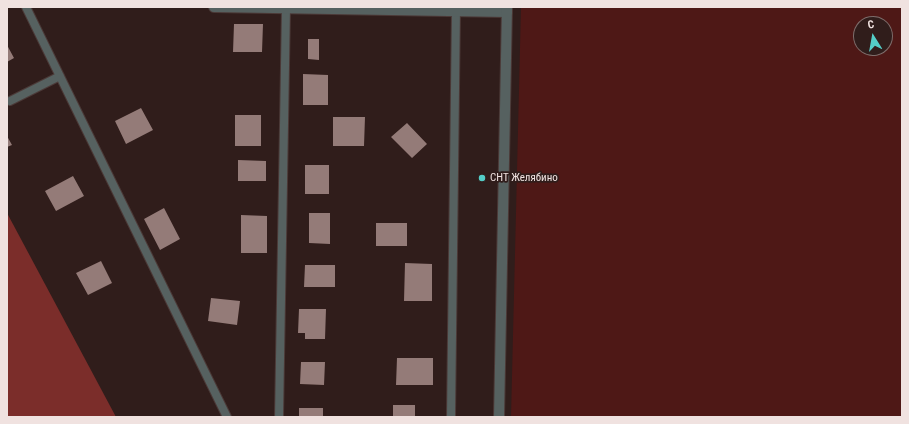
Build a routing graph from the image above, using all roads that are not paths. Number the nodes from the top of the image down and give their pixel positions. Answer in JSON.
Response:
{"nodes":[{"id":1,"x":26,"y":7,"type":"edge"},
{"id":2,"x":214,"y":7,"type":"edge"},
{"id":3,"x":286,"y":8,"type":"edge"},
{"id":4,"x":456,"y":9,"type":"edge"},
{"id":5,"x":507,"y":10,"type":"edge"},
{"id":6,"x":60,"y":76,"type":"junction"},
{"id":7,"x":10,"y":101,"type":"dead end"},
{"id":8,"x":227,"y":417,"type":"edge"},
{"id":9,"x":279,"y":417,"type":"edge"},
{"id":10,"x":451,"y":417,"type":"edge"},
{"id":11,"x":499,"y":417,"type":"edge"}],
"edges":[{"from":1,"to":6,"type":"lane"},
{"from":2,"to":3,"type":"street"},
{"from":3,"to":4,"type":"street"},
{"from":3,"to":9,"type":"lane"},
{"from":4,"to":5,"type":"street"},
{"from":4,"to":10,"type":"lane"},
{"from":5,"to":11,"type":"street"},
{"from":6,"to":7,"type":"lane"},
{"from":6,"to":8,"type":"lane"}]}
